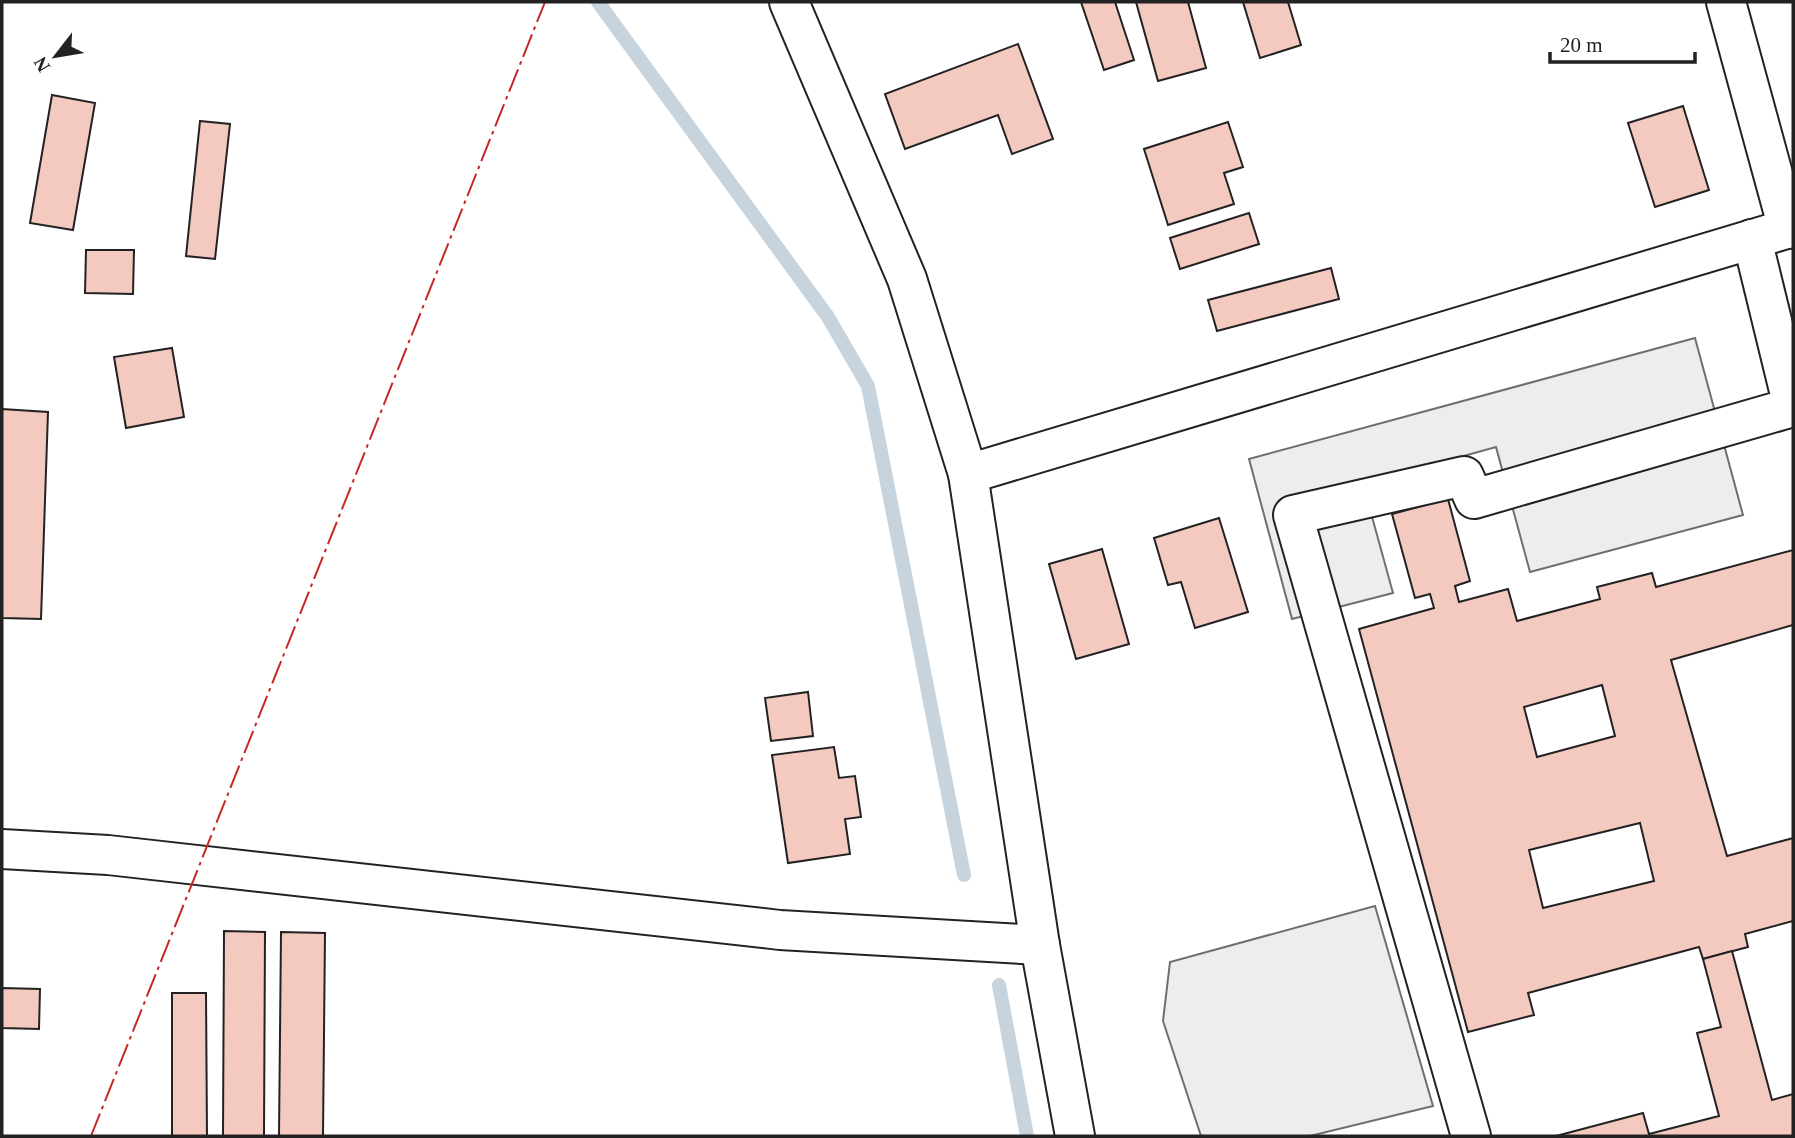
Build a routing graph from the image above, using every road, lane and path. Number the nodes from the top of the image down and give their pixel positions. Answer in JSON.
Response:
{"nodes":[{"id":1,"x":789,"y":2,"type":"edge"},
{"id":2,"x":1726,"y":2,"type":"edge"},
{"id":3,"x":1791,"y":228,"type":"edge"},
{"id":4,"x":1752,"y":239,"type":"junction"},
{"id":5,"x":968,"y":474,"type":"junction"},
{"id":6,"x":2,"y":849,"type":"edge"},
{"id":7,"x":1040,"y":944,"type":"junction"},
{"id":8,"x":1075,"y":1136,"type":"edge"},
{"id":9,"x":1471,"y":1136,"type":"edge"}],
"edges":[{"from":1,"to":5,"type":"street"},
{"from":2,"to":3,"type":"street"},
{"from":3,"to":4,"type":"street"},
{"from":4,"to":5,"type":"street"},
{"from":4,"to":9,"type":"street"},
{"from":5,"to":7,"type":"street"},
{"from":6,"to":7,"type":"street"},
{"from":7,"to":8,"type":"street"}]}
